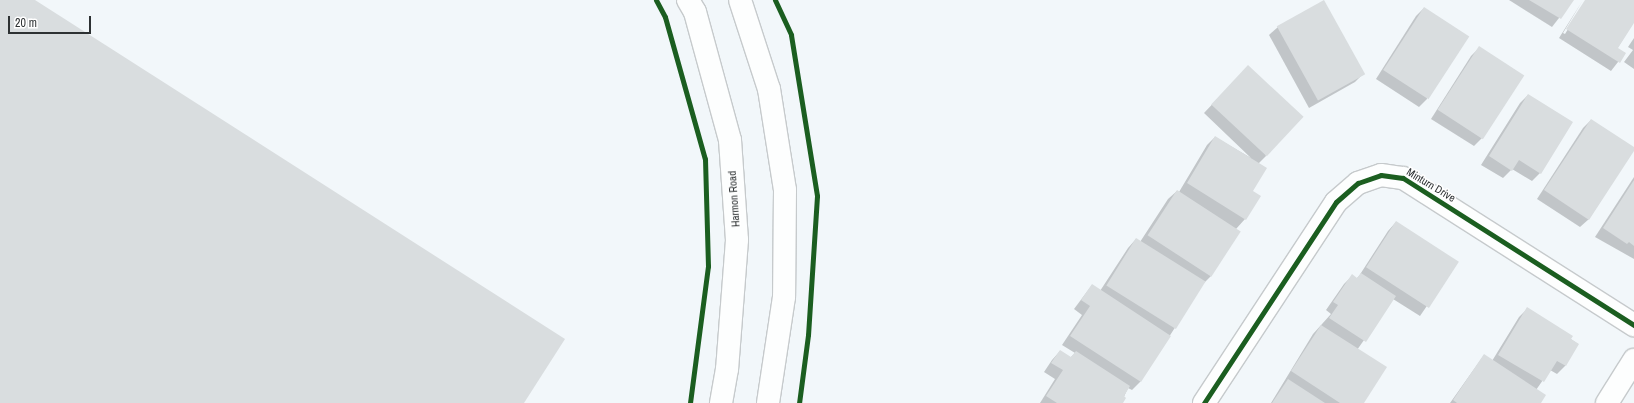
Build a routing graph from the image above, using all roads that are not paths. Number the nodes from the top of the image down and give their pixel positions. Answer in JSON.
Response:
{"nodes":[{"id":1,"x":688,"y":0,"type":"edge"},
{"id":2,"x":740,"y":0,"type":"edge"},
{"id":3,"x":1634,"y":325,"type":"edge"},
{"id":4,"x":1634,"y":360,"type":"edge"},
{"id":5,"x":721,"y":403,"type":"edge"},
{"id":6,"x":768,"y":403,"type":"edge"},
{"id":7,"x":1204,"y":403,"type":"edge"},
{"id":8,"x":1607,"y":403,"type":"edge"}],
"edges":[{"from":1,"to":5,"type":"street","name":"Harmon Road"},
{"from":2,"to":6,"type":"street"},
{"from":3,"to":7,"type":"street","name":"Minturn Drive"},
{"from":4,"to":8,"type":"street"}]}
